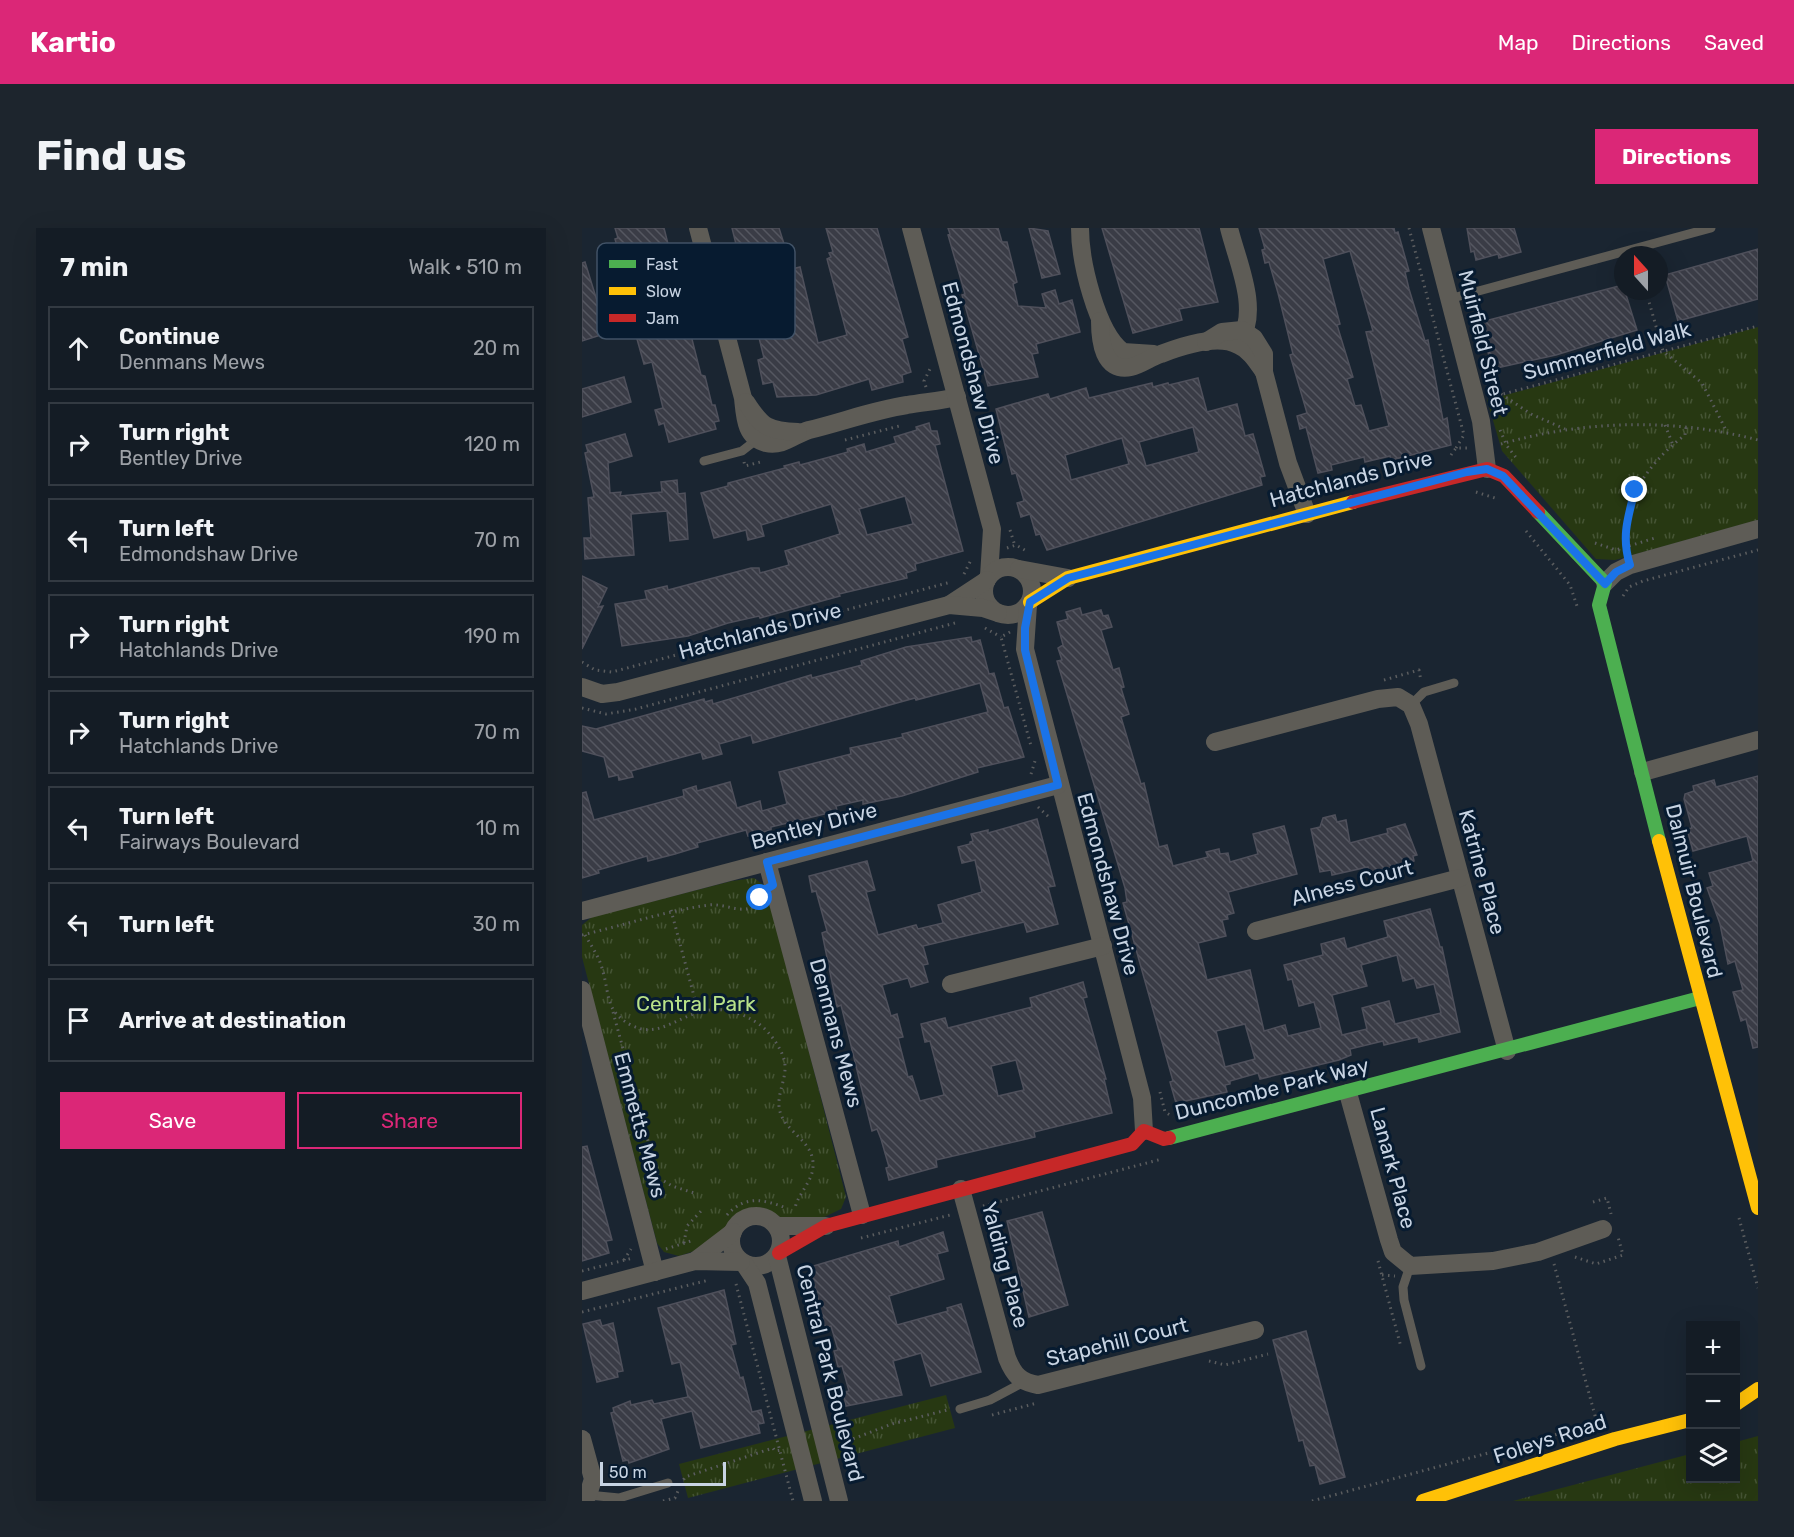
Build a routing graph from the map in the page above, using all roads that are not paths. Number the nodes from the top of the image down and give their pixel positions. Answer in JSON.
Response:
{"nodes":[{"id":1,"x":698,"y":228,"type":"edge"},
{"id":2,"x":911,"y":228,"type":"edge"},
{"id":3,"x":1070,"y":228,"type":"edge"},
{"id":4,"x":1229,"y":228,"type":"edge"},
{"id":5,"x":1431,"y":228,"type":"edge"},
{"id":6,"x":1711,"y":228,"type":"edge"},
{"id":7,"x":1080,"y":236,"type":"edge"},
{"id":8,"x":702,"y":243,"type":"edge"},
{"id":9,"x":1449,"y":299,"type":"junction"},
{"id":10,"x":1240,"y":335,"type":"junction"},
{"id":11,"x":727,"y":339,"type":"edge"},
{"id":12,"x":955,"y":391,"type":"junction"},
{"id":13,"x":762,"y":434,"type":"junction"},
{"id":14,"x":704,"y":460,"type":"dead end"},
{"id":15,"x":1487,"y":469,"type":"junction"},
{"id":16,"x":1301,"y":515,"type":"junction"},
{"id":17,"x":992,"y":529,"type":"junction"},
{"id":18,"x":1758,"y":529,"type":"edge"},
{"id":19,"x":1017,"y":569,"type":"junction"},
{"id":20,"x":988,"y":578,"type":"junction"},
{"id":21,"x":1068,"y":578,"type":"junction"},
{"id":22,"x":1605,"y":584,"type":"junction"},
{"id":23,"x":1029,"y":604,"type":"junction"},
{"id":24,"x":949,"y":605,"type":"junction"},
{"id":25,"x":999,"y":614,"type":"junction"},
{"id":26,"x":1018,"y":629,"type":"junction"},
{"id":27,"x":1454,"y":682,"type":"dead end"},
{"id":28,"x":582,"y":687,"type":"edge"},
{"id":29,"x":1411,"y":705,"type":"junction"},
{"id":30,"x":1758,"y":740,"type":"edge"},
{"id":31,"x":1215,"y":742,"type":"dead end"},
{"id":32,"x":1643,"y":772,"type":"junction"},
{"id":33,"x":1058,"y":785,"type":"junction"},
{"id":34,"x":767,"y":862,"type":"junction"},
{"id":35,"x":1460,"y":878,"type":"junction"},
{"id":36,"x":582,"y":911,"type":"edge"},
{"id":37,"x":1256,"y":931,"type":"dead end"},
{"id":38,"x":1102,"y":946,"type":"junction"},
{"id":39,"x":951,"y":984,"type":"dead end"},
{"id":40,"x":582,"y":990,"type":"edge"},
{"id":41,"x":1700,"y":999,"type":"junction"},
{"id":42,"x":1507,"y":1051,"type":"junction"},
{"id":43,"x":1348,"y":1093,"type":"junction"},
{"id":44,"x":1144,"y":1131,"type":"junction"},
{"id":45,"x":961,"y":1189,"type":"junction"},
{"id":46,"x":1758,"y":1208,"type":"edge"},
{"id":47,"x":862,"y":1215,"type":"junction"},
{"id":48,"x":789,"y":1221,"type":"junction"},
{"id":49,"x":729,"y":1225,"type":"junction"},
{"id":50,"x":826,"y":1227,"type":"junction"},
{"id":51,"x":1603,"y":1229,"type":"dead end"},
{"id":52,"x":778,"y":1254,"type":"junction"},
{"id":53,"x":695,"y":1261,"type":"junction"},
{"id":54,"x":743,"y":1263,"type":"junction"},
{"id":55,"x":1410,"y":1266,"type":"junction"},
{"id":56,"x":655,"y":1272,"type":"junction"},
{"id":57,"x":582,"y":1291,"type":"edge"},
{"id":58,"x":1255,"y":1330,"type":"dead end"},
{"id":59,"x":1421,"y":1366,"type":"dead end"},
{"id":60,"x":1024,"y":1382,"type":"junction"},
{"id":61,"x":1758,"y":1389,"type":"edge"},
{"id":62,"x":1740,"y":1401,"type":"edge"},
{"id":63,"x":1758,"y":1405,"type":"edge"},
{"id":64,"x":1740,"y":1408,"type":"edge"},
{"id":65,"x":960,"y":1409,"type":"dead end"},
{"id":66,"x":1686,"y":1421,"type":"edge"},
{"id":67,"x":582,"y":1439,"type":"edge"},
{"id":68,"x":668,"y":1483,"type":"dead end"},
{"id":69,"x":585,"y":1497,"type":"edge"},
{"id":70,"x":813,"y":1501,"type":"edge"},
{"id":71,"x":839,"y":1501,"type":"edge"},
{"id":72,"x":1423,"y":1501,"type":"edge"}],
"edges":[{"from":1,"to":8,"type":"street"},
{"from":2,"to":12,"type":"street","name":"Edmondshaw Drive"},
{"from":3,"to":7,"type":"street"},
{"from":4,"to":10,"type":"street"},
{"from":5,"to":9,"type":"street","name":"Muirfield Street"},
{"from":6,"to":9,"type":"lane"},
{"from":7,"to":10,"type":"street"},
{"from":9,"to":15,"type":"street","name":"Muirfield Street"},
{"from":10,"to":16,"type":"street"},
{"from":11,"to":13,"type":"street"},
{"from":12,"to":13,"type":"street"},
{"from":12,"to":17,"type":"street","name":"Edmondshaw Drive"},
{"from":13,"to":14,"type":"lane"},
{"from":15,"to":16,"type":"street","name":"Hatchlands Drive"},
{"from":15,"to":22,"type":"street"},
{"from":16,"to":21,"type":"street","name":"Hatchlands Drive"},
{"from":17,"to":19,"type":"street","name":"Edmondshaw Drive"},
{"from":17,"to":20,"type":"street","name":"Edmondshaw Drive"},
{"from":18,"to":22,"type":"street"},
{"from":19,"to":20,"type":"street"},
{"from":19,"to":21,"type":"street","name":"Hatchlands Drive"},
{"from":19,"to":23,"type":"street"},
{"from":20,"to":24,"type":"street","name":"Hatchlands Drive"},
{"from":20,"to":25,"type":"street"},
{"from":21,"to":23,"type":"street","name":"Hatchlands Drive"},
{"from":22,"to":32,"type":"street","name":"Dalmuir Boulevard"},
{"from":23,"to":25,"type":"street"},
{"from":23,"to":26,"type":"street","name":"Edmondshaw Drive"},
{"from":24,"to":25,"type":"street","name":"Hatchlands Drive"},
{"from":24,"to":28,"type":"street","name":"Hatchlands Drive"},
{"from":25,"to":26,"type":"street"},
{"from":26,"to":33,"type":"street","name":"Edmondshaw Drive"},
{"from":27,"to":29,"type":"lane"},
{"from":29,"to":31,"type":"street"},
{"from":29,"to":35,"type":"street","name":"Katrine Place"},
{"from":30,"to":32,"type":"street"},
{"from":32,"to":41,"type":"street","name":"Dalmuir Boulevard"},
{"from":33,"to":34,"type":"street","name":"Bentley Drive"},
{"from":33,"to":38,"type":"street","name":"Edmondshaw Drive"},
{"from":34,"to":36,"type":"street","name":"Bentley Drive"},
{"from":34,"to":47,"type":"street","name":"Denmans Mews"},
{"from":35,"to":37,"type":"street","name":"Alness Court"},
{"from":35,"to":42,"type":"street","name":"Katrine Place"},
{"from":38,"to":39,"type":"street"},
{"from":38,"to":44,"type":"street","name":"Edmondshaw Drive"},
{"from":40,"to":56,"type":"street","name":"Emmetts Mews"},
{"from":41,"to":42,"type":"street","name":"Duncombe Park Way"},
{"from":41,"to":46,"type":"street","name":"Dalmuir Boulevard"},
{"from":42,"to":43,"type":"street","name":"Duncombe Park Way"},
{"from":43,"to":44,"type":"street","name":"Duncombe Park Way"},
{"from":43,"to":55,"type":"street","name":"Lanark Place"},
{"from":44,"to":45,"type":"street"},
{"from":45,"to":47,"type":"street"},
{"from":45,"to":60,"type":"street","name":"Yalding Place"},
{"from":47,"to":50,"type":"street"},
{"from":48,"to":49,"type":"street"},
{"from":48,"to":50,"type":"street"},
{"from":48,"to":52,"type":"street","name":"Central Park Boulevard"},
{"from":49,"to":53,"type":"street"},
{"from":49,"to":54,"type":"street"},
{"from":50,"to":52,"type":"street"},
{"from":51,"to":55,"type":"street"},
{"from":52,"to":54,"type":"street"},
{"from":52,"to":71,"type":"street","name":"Central Park Boulevard"},
{"from":53,"to":54,"type":"street"},
{"from":53,"to":56,"type":"street"},
{"from":54,"to":70,"type":"street"},
{"from":55,"to":59,"type":"lane"},
{"from":56,"to":57,"type":"street"},
{"from":58,"to":60,"type":"street","name":"Stapehill Court"},
{"from":60,"to":65,"type":"lane","name":"Stapehill Court"},
{"from":61,"to":62,"type":"street"},
{"from":63,"to":64,"type":"street"},
{"from":66,"to":72,"type":"street","name":"Foleys Road"},
{"from":67,"to":69,"type":"street"},
{"from":68,"to":69,"type":"lane"}]}
